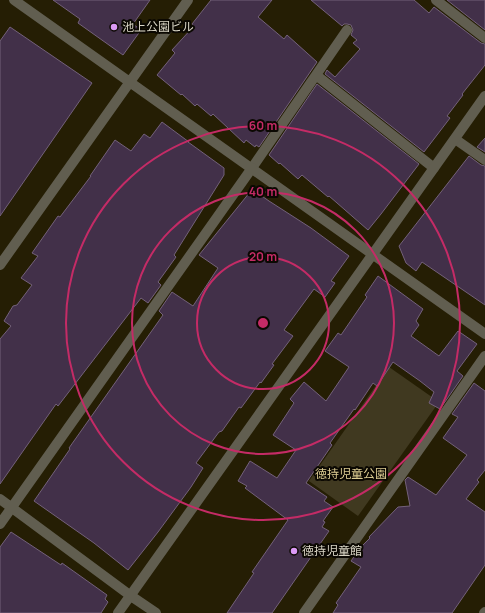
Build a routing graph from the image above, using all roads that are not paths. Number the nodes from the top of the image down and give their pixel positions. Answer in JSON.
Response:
{"nodes":[{"id":1,"x":14,"y":0,"type":"edge"},
{"id":2,"x":188,"y":0,"type":"edge"},
{"id":3,"x":436,"y":0,"type":"edge"},
{"id":4,"x":347,"y":30,"type":"dead end"},
{"id":5,"x":485,"y":38,"type":"edge"},
{"id":6,"x":316,"y":76,"type":"junction"},
{"id":7,"x":130,"y":82,"type":"junction"},
{"id":8,"x":485,"y":96,"type":"edge"},
{"id":9,"x":455,"y":139,"type":"junction"},
{"id":10,"x":485,"y":160,"type":"edge"},
{"id":11,"x":252,"y":168,"type":"junction"},
{"id":12,"x":434,"y":168,"type":"junction"},
{"id":13,"x":373,"y":254,"type":"junction"},
{"id":14,"x":0,"y":265,"type":"edge"},
{"id":15,"x":485,"y":334,"type":"edge"},
{"id":16,"x":485,"y":356,"type":"edge"},
{"id":17,"x":0,"y":499,"type":"edge"},
{"id":18,"x":12,"y":507,"type":"junction"},
{"id":19,"x":0,"y":524,"type":"edge"},
{"id":20,"x":130,"y":596,"type":"junction"},
{"id":21,"x":118,"y":613,"type":"edge"},
{"id":22,"x":156,"y":613,"type":"edge"},
{"id":23,"x":304,"y":613,"type":"edge"}],
"edges":[{"from":1,"to":7,"type":"street"},
{"from":2,"to":7,"type":"street"},
{"from":3,"to":5,"type":"street"},
{"from":4,"to":6,"type":"street"},
{"from":6,"to":11,"type":"street"},
{"from":6,"to":12,"type":"street"},
{"from":7,"to":11,"type":"street"},
{"from":7,"to":14,"type":"street"},
{"from":8,"to":9,"type":"street"},
{"from":9,"to":10,"type":"street"},
{"from":9,"to":12,"type":"street"},
{"from":11,"to":13,"type":"street"},
{"from":11,"to":18,"type":"street"},
{"from":12,"to":13,"type":"street"},
{"from":13,"to":15,"type":"street"},
{"from":13,"to":20,"type":"street"},
{"from":16,"to":23,"type":"street"},
{"from":17,"to":18,"type":"street"},
{"from":18,"to":19,"type":"street"},
{"from":18,"to":20,"type":"street"},
{"from":20,"to":21,"type":"street"},
{"from":20,"to":22,"type":"street"}]}
